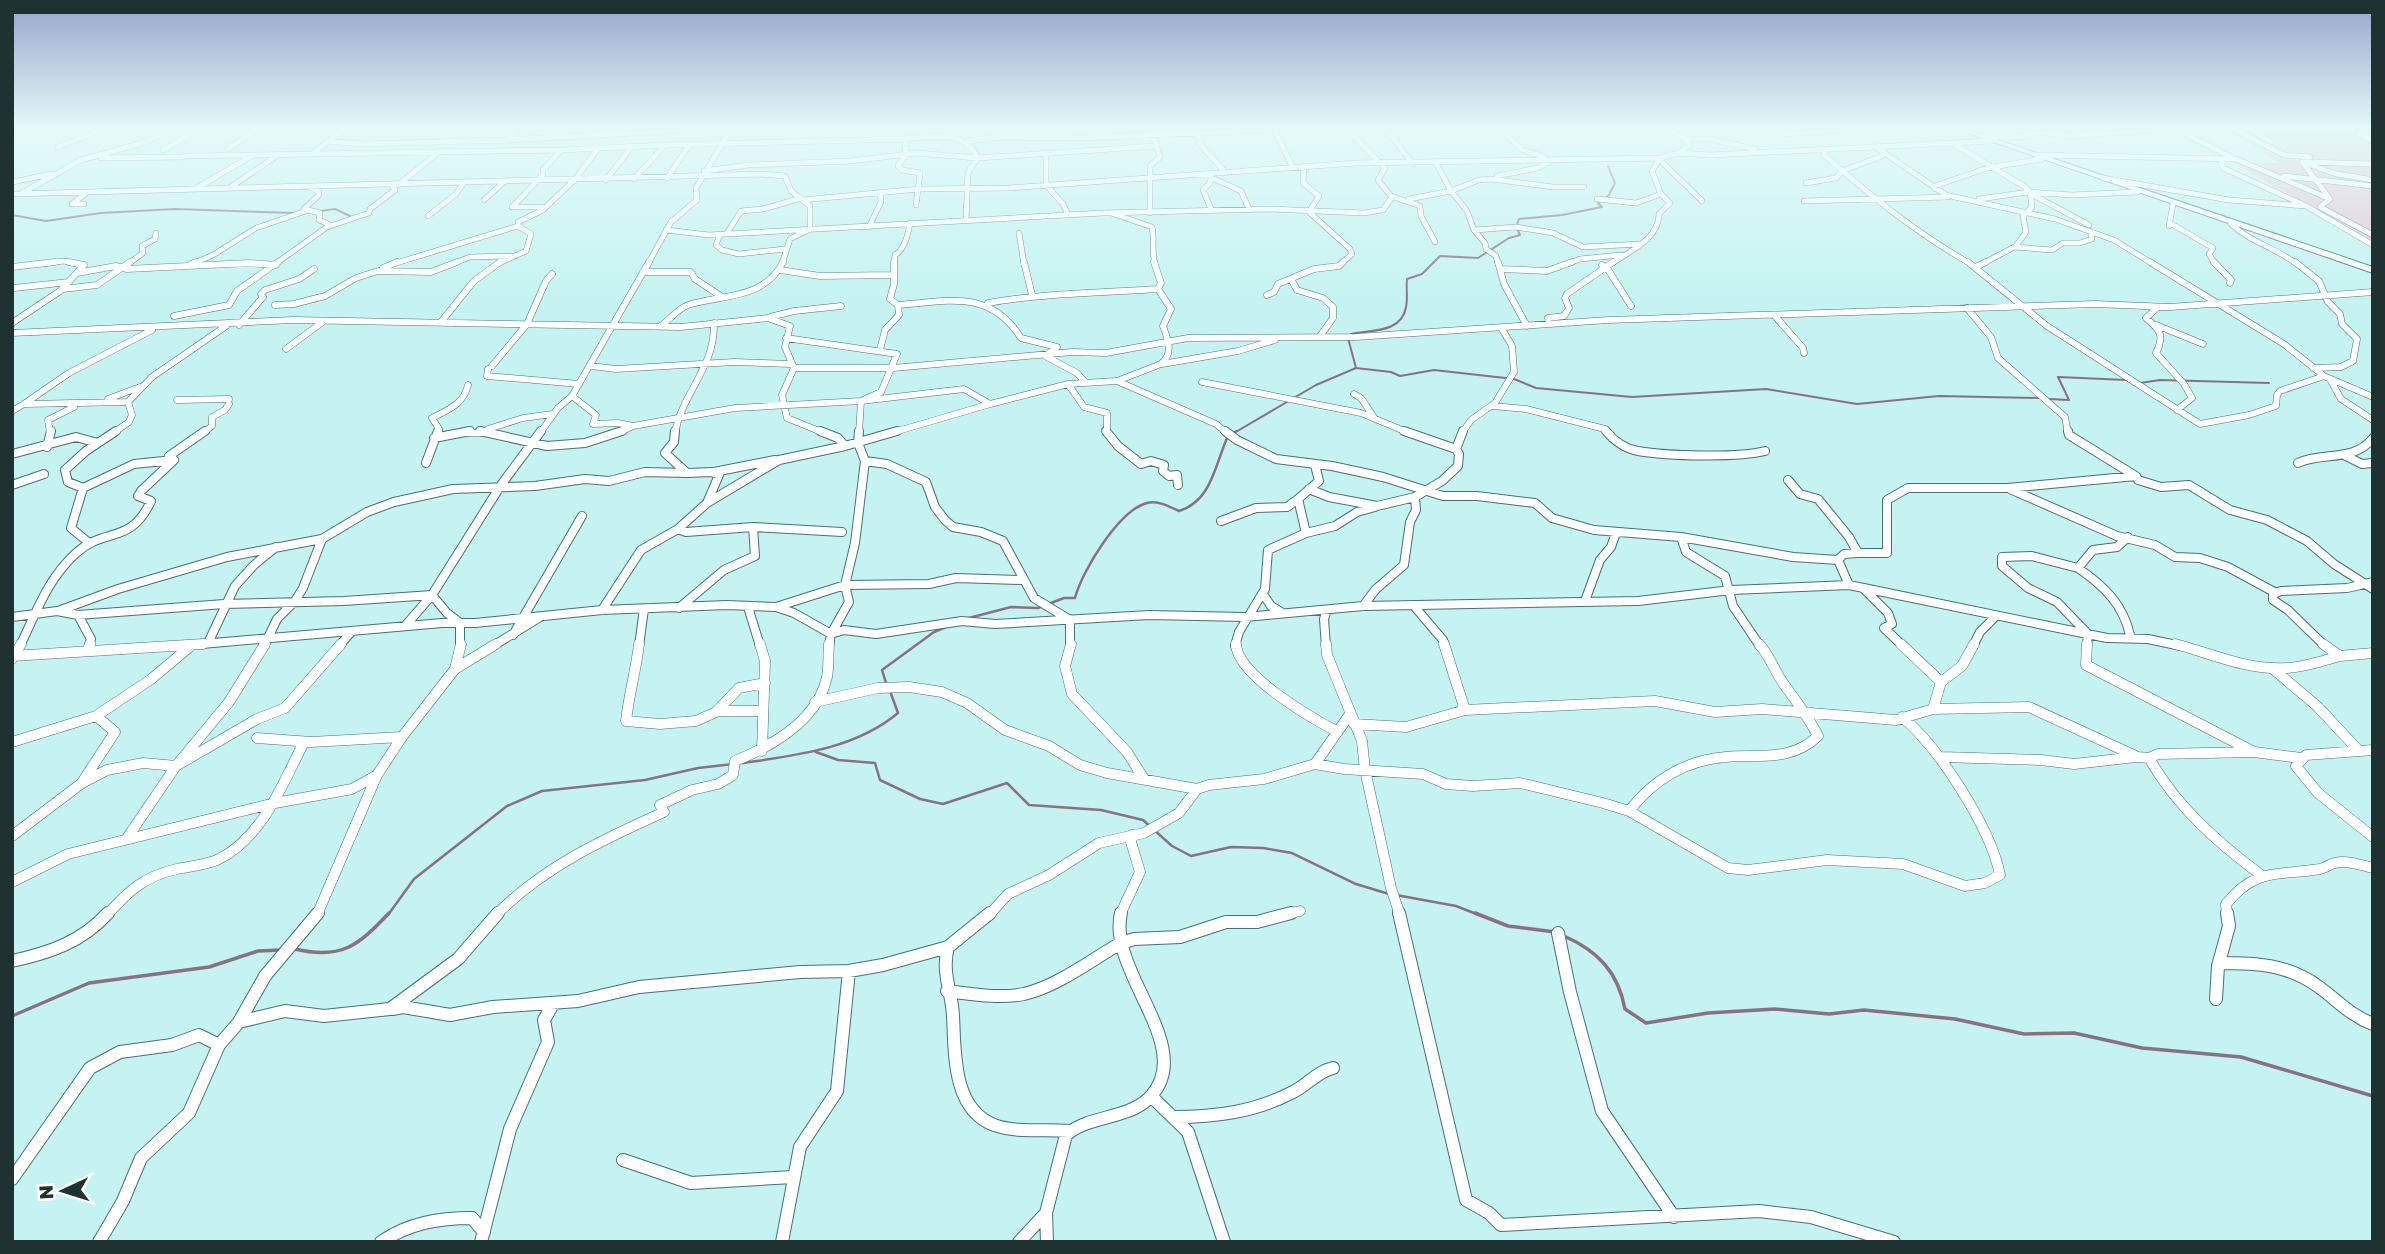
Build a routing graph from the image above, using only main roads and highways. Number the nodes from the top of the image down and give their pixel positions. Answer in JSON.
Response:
{"nodes":[{"id":1,"x":2126,"y":188,"type":"edge"},
{"id":2,"x":2373,"y":270,"type":"edge"}],
"edges":[{"from":1,"to":2,"type":"main road"}]}
